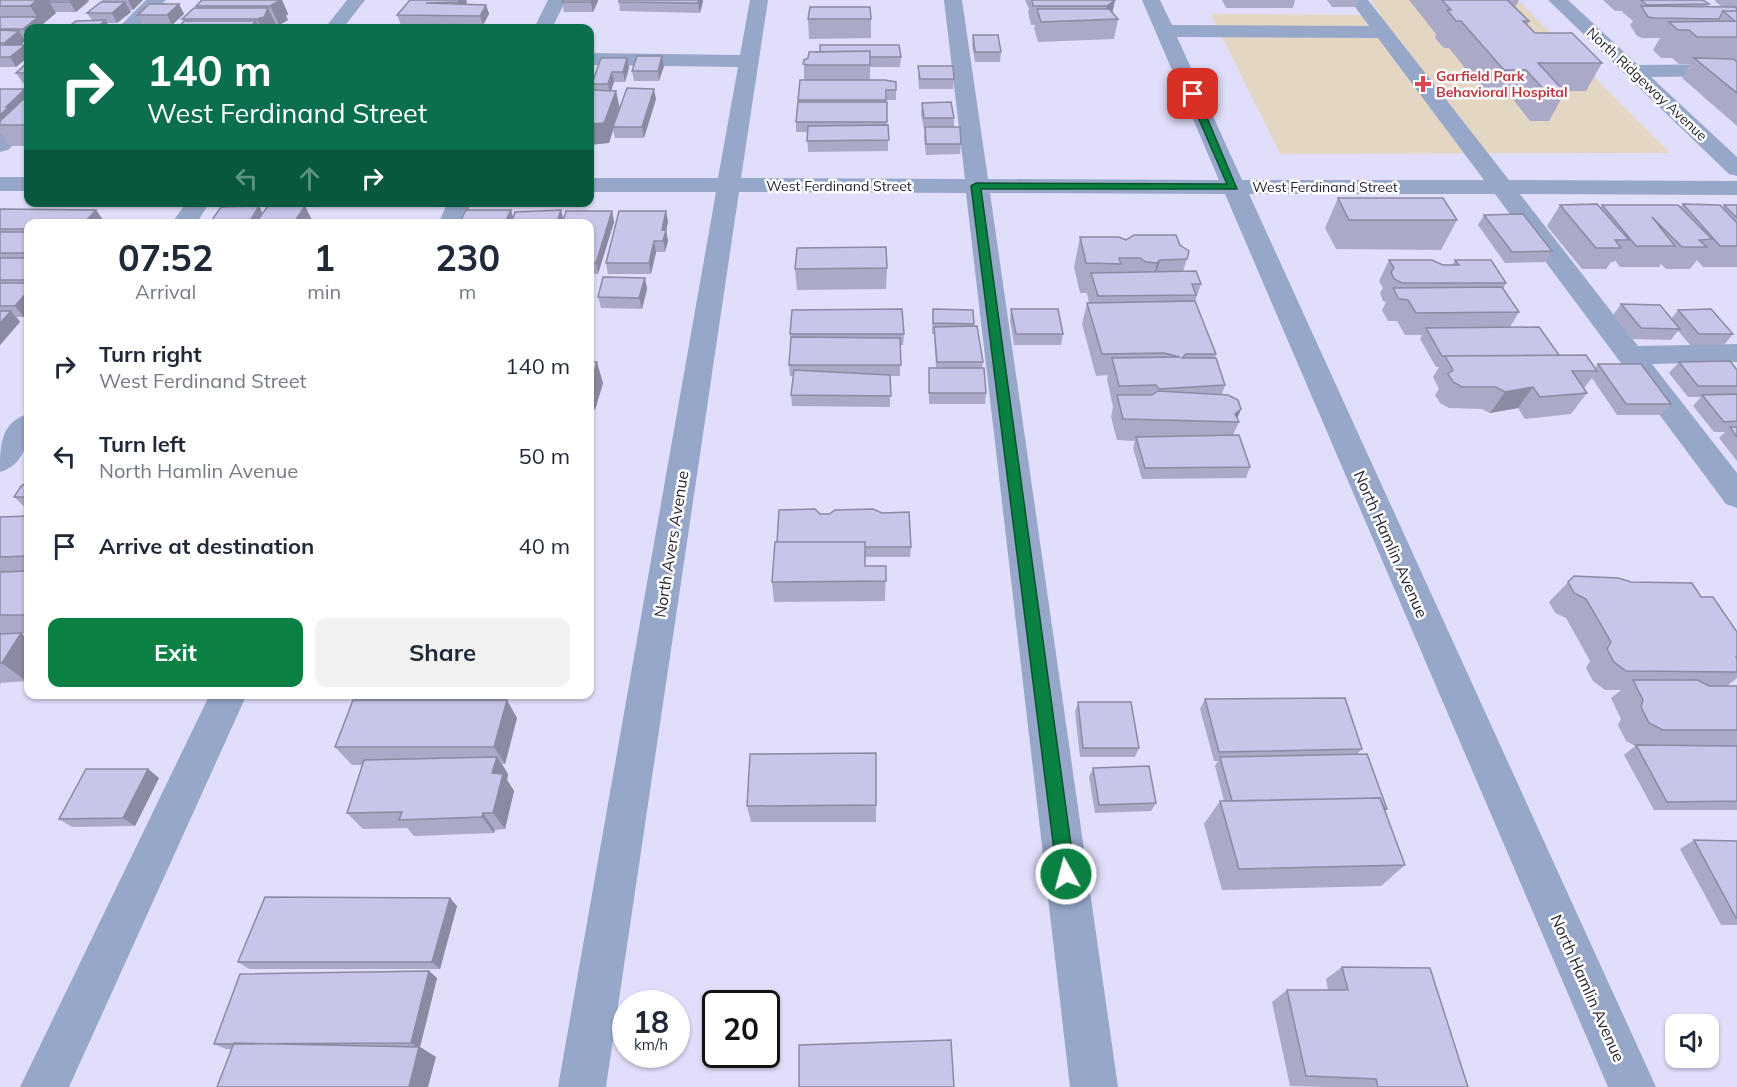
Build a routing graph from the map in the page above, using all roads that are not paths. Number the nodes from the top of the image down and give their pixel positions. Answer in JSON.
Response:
{"nodes":[{"id":1,"x":158,"y":0,"type":"edge"},
{"id":2,"x":356,"y":0,"type":"edge"},
{"id":3,"x":557,"y":0,"type":"edge"},
{"id":4,"x":759,"y":0,"type":"edge"},
{"id":5,"x":953,"y":0,"type":"edge"},
{"id":6,"x":1151,"y":0,"type":"edge"},
{"id":7,"x":1359,"y":0,"type":"edge"},
{"id":8,"x":1557,"y":0,"type":"edge"},
{"id":9,"x":131,"y":24,"type":"edge"},
{"id":10,"x":337,"y":24,"type":"edge"},
{"id":11,"x":545,"y":24,"type":"edge"},
{"id":12,"x":1165,"y":31,"type":"junction"},
{"id":13,"x":1383,"y":32,"type":"junction"},
{"id":14,"x":594,"y":59,"type":"edge"},
{"id":15,"x":750,"y":61,"type":"junction"},
{"id":16,"x":1737,"y":70,"type":"edge"},
{"id":17,"x":1633,"y":71,"type":"junction"},
{"id":18,"x":24,"y":123,"type":"edge"},
{"id":19,"x":0,"y":145,"type":"edge"},
{"id":20,"x":1737,"y":169,"type":"edge"},
{"id":21,"x":0,"y":184,"type":"edge"},
{"id":22,"x":24,"y":184,"type":"edge"},
{"id":23,"x":594,"y":185,"type":"edge"},
{"id":24,"x":730,"y":186,"type":"junction"},
{"id":25,"x":976,"y":186,"type":"junction"},
{"id":26,"x":1233,"y":187,"type":"junction"},
{"id":27,"x":1501,"y":187,"type":"junction"},
{"id":28,"x":1737,"y":188,"type":"edge"},
{"id":29,"x":1737,"y":353,"type":"edge"},
{"id":30,"x":1629,"y":355,"type":"junction"},
{"id":31,"x":24,"y":429,"type":"edge"},
{"id":32,"x":0,"y":461,"type":"edge"},
{"id":33,"x":1737,"y":496,"type":"edge"},
{"id":34,"x":227,"y":699,"type":"edge"},
{"id":35,"x":44,"y":1087,"type":"edge"},
{"id":36,"x":582,"y":1087,"type":"edge"},
{"id":37,"x":1094,"y":1087,"type":"edge"},
{"id":38,"x":1632,"y":1087,"type":"edge"}],
"edges":[{"from":1,"to":9,"type":"street"},
{"from":2,"to":10,"type":"street"},
{"from":3,"to":11,"type":"street"},
{"from":4,"to":15,"type":"street","name":"North Avers Avenue"},
{"from":5,"to":25,"type":"street"},
{"from":6,"to":12,"type":"street","name":"North Hamlin Avenue"},
{"from":7,"to":13,"type":"street"},
{"from":8,"to":17,"type":"street","name":"North Ridgeway Avenue"},
{"from":12,"to":13,"type":"street"},
{"from":12,"to":26,"type":"street","name":"North Hamlin Avenue"},
{"from":13,"to":27,"type":"street"},
{"from":14,"to":15,"type":"street"},
{"from":15,"to":24,"type":"street","name":"North Avers Avenue"},
{"from":16,"to":17,"type":"street"},
{"from":17,"to":20,"type":"street","name":"North Ridgeway Avenue"},
{"from":18,"to":19,"type":"street"},
{"from":21,"to":22,"type":"street"},
{"from":23,"to":24,"type":"street","name":"West Ferdinand Street"},
{"from":24,"to":25,"type":"street","name":"West Ferdinand Street"},
{"from":24,"to":36,"type":"street","name":"North Avers Avenue"},
{"from":25,"to":26,"type":"street","name":"West Ferdinand Street"},
{"from":25,"to":37,"type":"street"},
{"from":26,"to":27,"type":"street","name":"West Ferdinand Street"},
{"from":26,"to":38,"type":"street","name":"North Hamlin Avenue"},
{"from":27,"to":28,"type":"street","name":"West Ferdinand Street"},
{"from":27,"to":30,"type":"street"},
{"from":29,"to":30,"type":"street"},
{"from":30,"to":33,"type":"street"},
{"from":31,"to":32,"type":"street"},
{"from":34,"to":35,"type":"street"}]}
